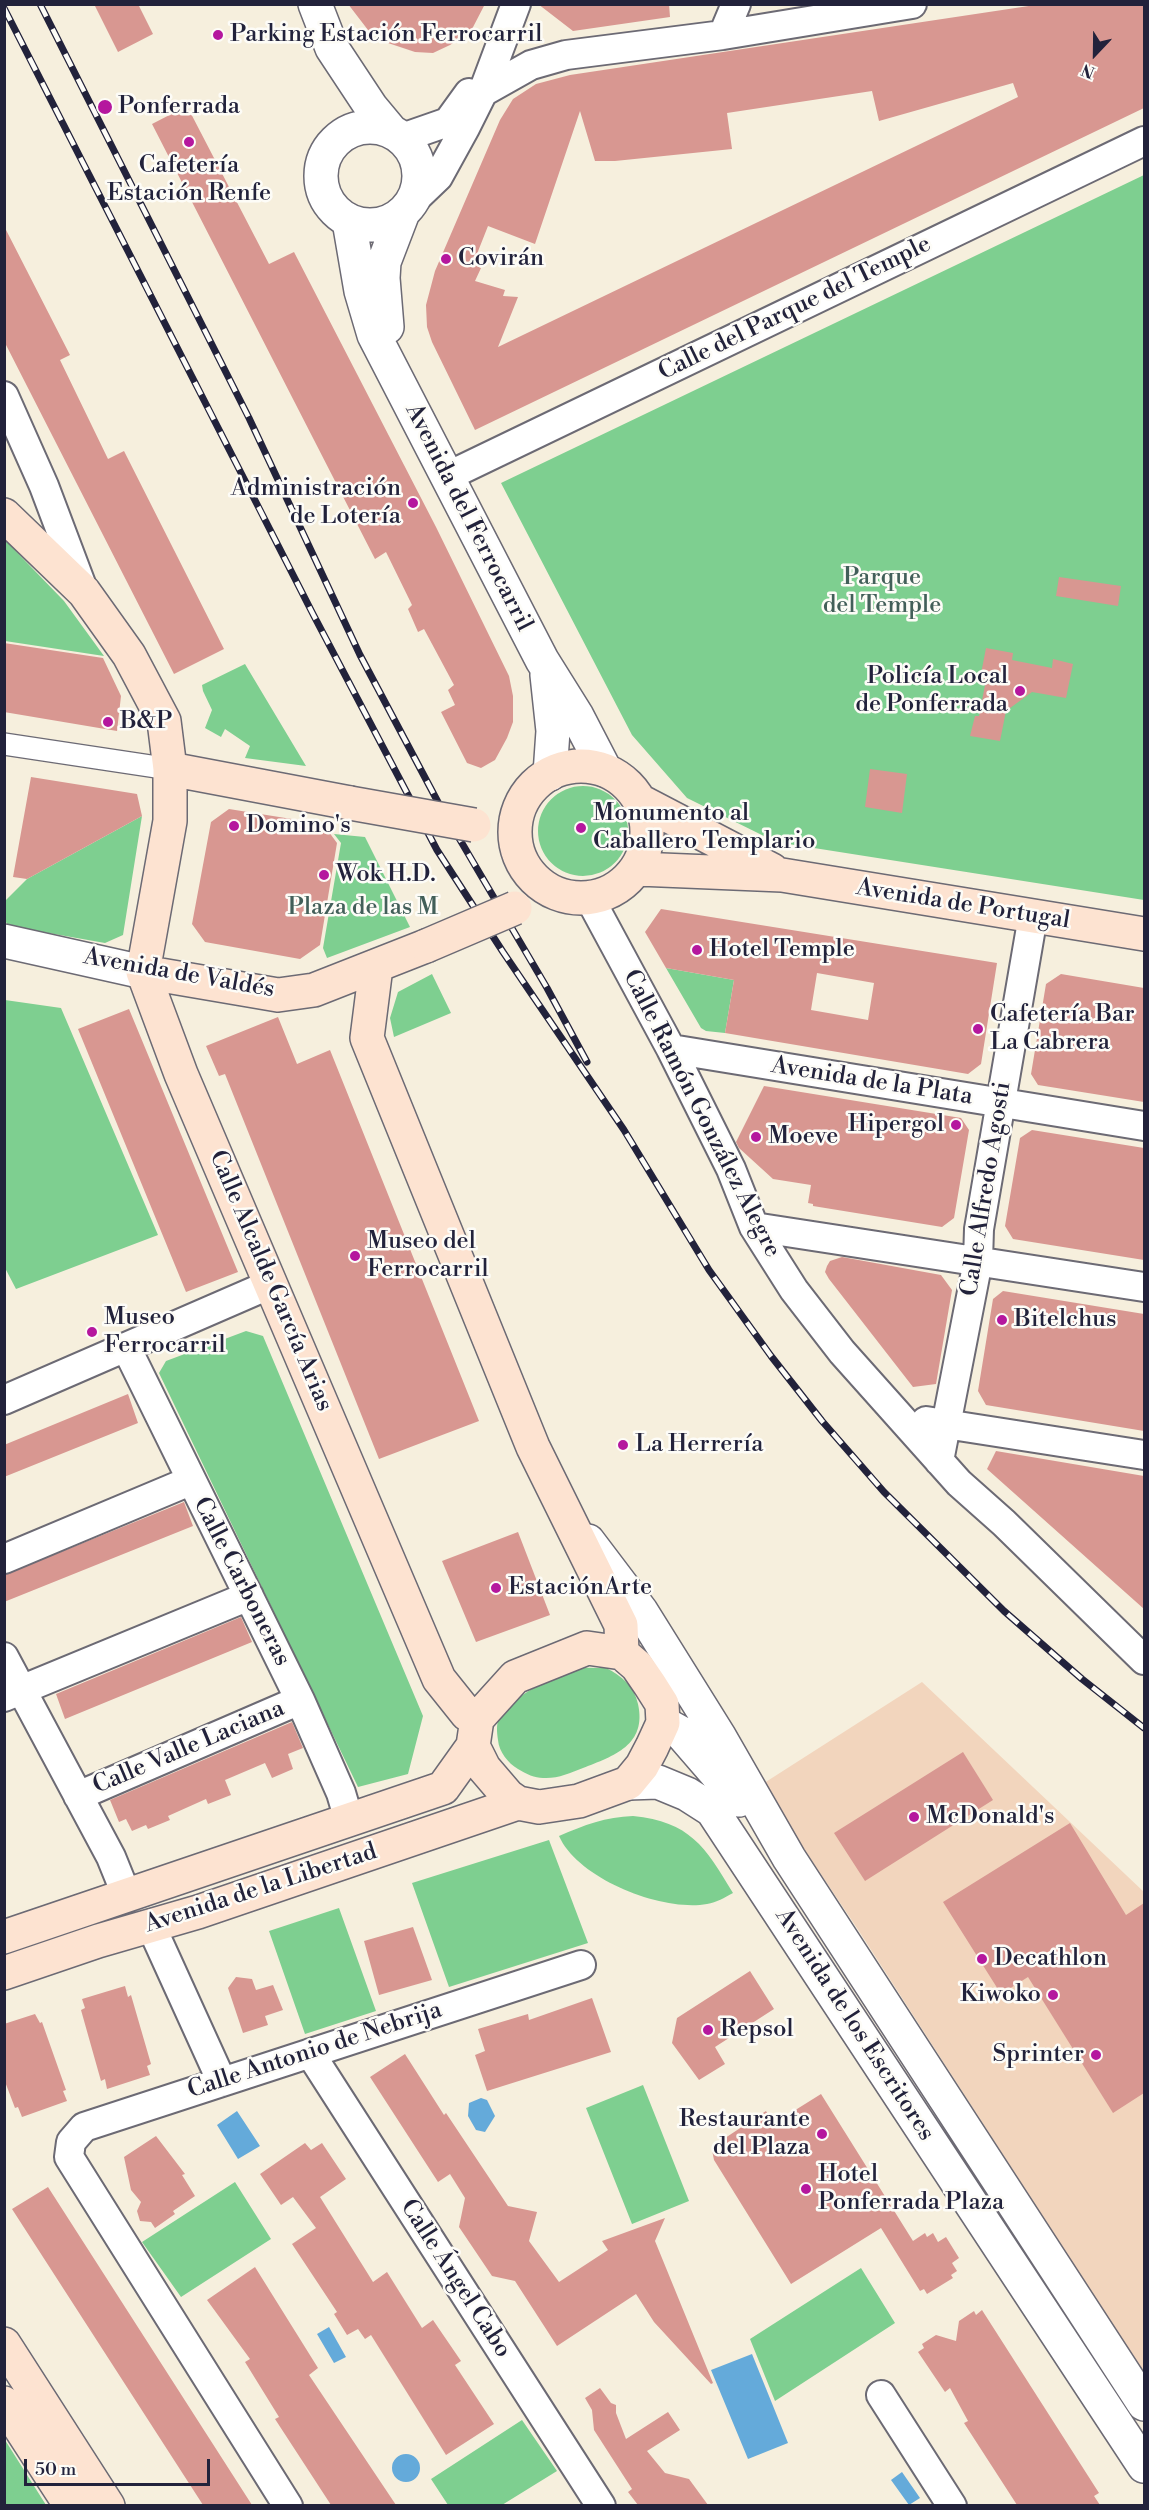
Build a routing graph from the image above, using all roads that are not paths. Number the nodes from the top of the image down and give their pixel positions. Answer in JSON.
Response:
{"nodes":[{"id":1,"x":315,"y":4,"type":"edge"},
{"id":2,"x":516,"y":4,"type":"edge"},
{"id":3,"x":736,"y":4,"type":"edge"},
{"id":4,"x":912,"y":4,"type":"edge"},
{"id":5,"x":503,"y":34,"type":"junction"},
{"id":6,"x":723,"y":35,"type":"junction"},
{"id":7,"x":332,"y":48,"type":"junction"},
{"id":8,"x":483,"y":92,"type":"junction"},
{"id":9,"x":396,"y":134,"type":"junction"},
{"id":10,"x":341,"y":136,"type":"junction"},
{"id":11,"x":1144,"y":141,"type":"edge"},
{"id":12,"x":408,"y":207,"type":"junction"},
{"id":13,"x":349,"y":221,"type":"junction"},
{"id":14,"x":391,"y":368,"type":"junction"},
{"id":15,"x":4,"y":396,"type":"edge"},
{"id":16,"x":446,"y":477,"type":"junction"},
{"id":17,"x":4,"y":515,"type":"edge"},
{"id":18,"x":84,"y":592,"type":"junction"},
{"id":19,"x":546,"y":668,"type":"junction"},
{"id":20,"x":164,"y":721,"type":"junction"},
{"id":21,"x":4,"y":744,"type":"edge"},
{"id":22,"x":170,"y":769,"type":"junction"},
{"id":23,"x":605,"y":770,"type":"junction"},
{"id":24,"x":550,"y":774,"type":"junction"},
{"id":25,"x":216,"y":777,"type":"junction"},
{"id":26,"x":640,"y":801,"type":"junction"},
{"id":27,"x":170,"y":821,"type":"junction"},
{"id":28,"x":515,"y":821,"type":"junction"},
{"id":29,"x":638,"y":869,"type":"junction"},
{"id":30,"x":782,"y":875,"type":"junction"},
{"id":31,"x":550,"y":891,"type":"junction"},
{"id":32,"x":590,"y":899,"type":"junction"},
{"id":33,"x":1033,"y":916,"type":"junction"},
{"id":34,"x":1144,"y":934,"type":"edge"},
{"id":35,"x":4,"y":941,"type":"edge"},
{"id":36,"x":376,"y":967,"type":"junction"},
{"id":37,"x":143,"y":972,"type":"junction"},
{"id":38,"x":671,"y":1049,"type":"junction"},
{"id":39,"x":1000,"y":1103,"type":"junction"},
{"id":40,"x":1144,"y":1126,"type":"edge"},
{"id":41,"x":754,"y":1227,"type":"junction"},
{"id":42,"x":978,"y":1261,"type":"junction"},
{"id":43,"x":271,"y":1284,"type":"junction"},
{"id":44,"x":1144,"y":1287,"type":"edge"},
{"id":45,"x":126,"y":1347,"type":"junction"},
{"id":46,"x":4,"y":1400,"type":"edge"},
{"id":47,"x":900,"y":1416,"type":"junction"},
{"id":48,"x":945,"y":1424,"type":"junction"},
{"id":49,"x":1144,"y":1455,"type":"edge"},
{"id":50,"x":939,"y":1461,"type":"junction"},
{"id":51,"x":190,"y":1481,"type":"junction"},
{"id":52,"x":565,"y":1510,"type":"junction"},
{"id":53,"x":4,"y":1559,"type":"edge"},
{"id":54,"x":249,"y":1596,"type":"junction"},
{"id":55,"x":622,"y":1653,"type":"junction"},
{"id":56,"x":4,"y":1658,"type":"edge"},
{"id":57,"x":1144,"y":1660,"type":"edge"},
{"id":58,"x":12,"y":1693,"type":"edge"},
{"id":59,"x":300,"y":1701,"type":"junction"},
{"id":60,"x":663,"y":1723,"type":"junction"},
{"id":61,"x":475,"y":1733,"type":"junction"},
{"id":62,"x":628,"y":1783,"type":"junction"},
{"id":63,"x":78,"y":1796,"type":"junction"},
{"id":64,"x":518,"y":1803,"type":"junction"},
{"id":65,"x":349,"y":1820,"type":"junction"},
{"id":66,"x":789,"y":1858,"type":"junction"},
{"id":67,"x":126,"y":1894,"type":"junction"},
{"id":68,"x":151,"y":1926,"type":"junction"},
{"id":69,"x":4,"y":1937,"type":"edge"},
{"id":70,"x":581,"y":1965,"type":"dead end"},
{"id":71,"x":4,"y":1973,"type":"edge"},
{"id":72,"x":310,"y":2053,"type":"junction"},
{"id":73,"x":222,"y":2082,"type":"junction"},
{"id":74,"x":4,"y":2344,"type":"edge"},
{"id":75,"x":881,"y":2395,"type":"dead end"},
{"id":76,"x":4,"y":2403,"type":"edge"},
{"id":77,"x":1144,"y":2404,"type":"edge"},
{"id":78,"x":1144,"y":2466,"type":"edge"},
{"id":79,"x":71,"y":2505,"type":"edge"},
{"id":80,"x":108,"y":2505,"type":"edge"},
{"id":81,"x":288,"y":2505,"type":"edge"},
{"id":82,"x":601,"y":2505,"type":"edge"},
{"id":83,"x":952,"y":2505,"type":"edge"}],
"edges":[{"from":1,"to":7,"type":"street"},
{"from":2,"to":5,"type":"street"},
{"from":3,"to":6,"type":"street"},
{"from":4,"to":6,"type":"street"},
{"from":5,"to":8,"type":"street"},
{"from":5,"to":9,"type":"street"},
{"from":6,"to":8,"type":"street"},
{"from":7,"to":9,"type":"street"},
{"from":7,"to":10,"type":"street"},
{"from":8,"to":12,"type":"street"},
{"from":9,"to":10,"type":"street"},
{"from":9,"to":12,"type":"street"},
{"from":10,"to":13,"type":"street"},
{"from":11,"to":16,"type":"street","name":"Calle del Parque del Temple"},
{"from":12,"to":13,"type":"street"},
{"from":12,"to":14,"type":"street","name":"Avenida del Ferrocarril"},
{"from":13,"to":14,"type":"street","name":"Avenida del Ferrocarril"},
{"from":14,"to":16,"type":"street","name":"Avenida del Ferrocarril"},
{"from":15,"to":18,"type":"street"},
{"from":16,"to":19,"type":"street","name":"Avenida del Ferrocarril"},
{"from":17,"to":18,"type":"main road"},
{"from":18,"to":20,"type":"main road"},
{"from":19,"to":23,"type":"street","name":"Avenida del Ferrocarril"},
{"from":19,"to":24,"type":"street","name":"Avenida del Ferrocarril"},
{"from":20,"to":22,"type":"main road"},
{"from":20,"to":25,"type":"main road"},
{"from":21,"to":22,"type":"street"},
{"from":22,"to":25,"type":"main road"},
{"from":22,"to":27,"type":"main road"},
{"from":23,"to":24,"type":"main road"},
{"from":23,"to":26,"type":"main road"},
{"from":24,"to":28,"type":"main road"},
{"from":25,"to":27,"type":"main road"},
{"from":25,"to":28,"type":"main road","bridge":true},
{"from":26,"to":29,"type":"main road"},
{"from":26,"to":30,"type":"main road","name":"Avenida de Portugal"},
{"from":27,"to":37,"type":"main road"},
{"from":28,"to":31,"type":"main road"},
{"from":29,"to":30,"type":"main road","name":"Avenida de Portugal"},
{"from":29,"to":32,"type":"main road"},
{"from":30,"to":33,"type":"main road","name":"Avenida de Portugal"},
{"from":31,"to":32,"type":"main road"},
{"from":31,"to":36,"type":"main road","name":"Avenida de Valdés","bridge":true},
{"from":32,"to":38,"type":"street","name":"Calle Ramón González Alegre"},
{"from":33,"to":34,"type":"main road","name":"Avenida de Portugal"},
{"from":33,"to":39,"type":"street","name":"Calle Alfredo Agosti"},
{"from":35,"to":37,"type":"street","name":"Avenida de Valdés"},
{"from":36,"to":37,"type":"main road","name":"Avenida de Valdés"},
{"from":36,"to":52,"type":"main road","name":"Avenida de los Escritores"},
{"from":37,"to":43,"type":"main road","name":"Calle Alcalde García Arias"},
{"from":38,"to":39,"type":"street","name":"Avenida de la Plata"},
{"from":38,"to":41,"type":"street","name":"Calle Ramón González Alegre"},
{"from":39,"to":40,"type":"street","name":"Avenida de la Plata"},
{"from":39,"to":42,"type":"street","name":"Calle Alfredo Agosti"},
{"from":41,"to":42,"type":"street"},
{"from":41,"to":47,"type":"street","name":"Calle Ramón González Alegre"},
{"from":42,"to":44,"type":"street"},
{"from":42,"to":48,"type":"street","name":"Calle Alfredo Agosti"},
{"from":43,"to":45,"type":"street"},
{"from":43,"to":61,"type":"main road","name":"Calle Alcalde García Arias"},
{"from":45,"to":46,"type":"street"},
{"from":45,"to":51,"type":"street","name":"Calle Carboneras"},
{"from":47,"to":48,"type":"street"},
{"from":47,"to":50,"type":"street","name":"Calle Ramón González Alegre"},
{"from":48,"to":49,"type":"street"},
{"from":48,"to":50,"type":"street","name":"Calle Alfredo Agosti"},
{"from":50,"to":57,"type":"street","name":"Calle Ramón González Alegre"},
{"from":51,"to":53,"type":"street"},
{"from":51,"to":54,"type":"street","name":"Calle Carboneras"},
{"from":52,"to":55,"type":"main road","name":"Avenida de los Escritores"},
{"from":52,"to":66,"type":"street","name":"Avenida de los Escritores"},
{"from":54,"to":58,"type":"street"},
{"from":54,"to":59,"type":"street","name":"Calle Carboneras"},
{"from":55,"to":60,"type":"main road"},
{"from":55,"to":61,"type":"main road"},
{"from":56,"to":58,"type":"street"},
{"from":58,"to":63,"type":"street"},
{"from":59,"to":63,"type":"street","name":"Calle Valle Laciana"},
{"from":59,"to":65,"type":"street","name":"Calle Carboneras"},
{"from":60,"to":62,"type":"main road"},
{"from":60,"to":66,"type":"street","name":"Avenida de los Escritores"},
{"from":61,"to":64,"type":"main road"},
{"from":61,"to":65,"type":"main road","name":"Avenida de la Libertad"},
{"from":62,"to":64,"type":"main road"},
{"from":62,"to":78,"type":"street","name":"Avenida de los Escritores"},
{"from":63,"to":67,"type":"street"},
{"from":64,"to":68,"type":"main road","name":"Avenida de la Libertad"},
{"from":65,"to":67,"type":"main road","name":"Avenida de la Libertad"},
{"from":66,"to":77,"type":"street","name":"Avenida de los Escritores"},
{"from":67,"to":69,"type":"main road","name":"Avenida de la Libertad"},
{"from":68,"to":71,"type":"main road","name":"Avenida de la Libertad"},
{"from":68,"to":73,"type":"street"},
{"from":70,"to":72,"type":"street","name":"Calle Antonio de Nebrija"},
{"from":72,"to":73,"type":"street","name":"Calle Antonio de Nebrija"},
{"from":72,"to":82,"type":"street","name":"Calle Ángel Cabo"},
{"from":73,"to":81,"type":"street","name":"Calle Antonio de Nebrija"},
{"from":74,"to":80,"type":"main road"},
{"from":75,"to":83,"type":"street"},
{"from":76,"to":79,"type":"main road"}]}
